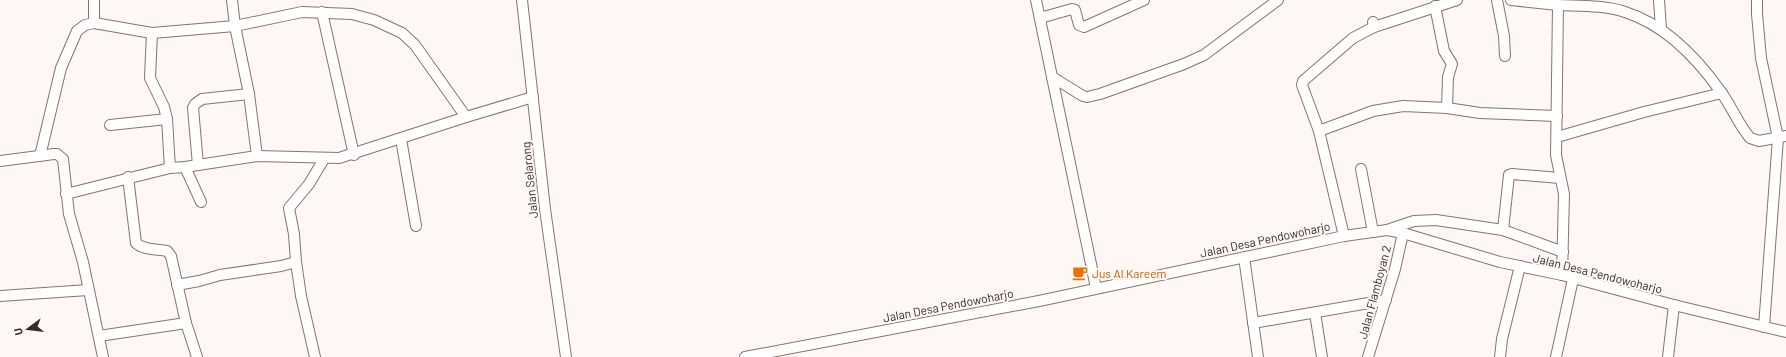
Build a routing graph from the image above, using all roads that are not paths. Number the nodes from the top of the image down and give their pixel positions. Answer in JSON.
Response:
{"nodes":[{"id":1,"x":94,"y":0,"type":"edge"},
{"id":2,"x":232,"y":0,"type":"edge"},
{"id":3,"x":522,"y":0,"type":"edge"},
{"id":4,"x":1036,"y":0,"type":"edge"},
{"id":5,"x":1144,"y":0,"type":"edge"},
{"id":6,"x":1278,"y":0,"type":"edge"},
{"id":7,"x":1457,"y":0,"type":"edge"},
{"id":8,"x":1498,"y":0,"type":"edge"},
{"id":9,"x":1511,"y":0,"type":"edge"},
{"id":10,"x":1659,"y":0,"type":"edge"},
{"id":11,"x":1757,"y":0,"type":"edge"},
{"id":12,"x":1558,"y":5,"type":"junction"},
{"id":13,"x":1435,"y":6,"type":"junction"},
{"id":14,"x":322,"y":12,"type":"junction"},
{"id":15,"x":1040,"y":18,"type":"junction"},
{"id":16,"x":94,"y":23,"type":"junction"},
{"id":17,"x":235,"y":26,"type":"junction"},
{"id":18,"x":1661,"y":29,"type":"junction"},
{"id":19,"x":152,"y":33,"type":"junction"},
{"id":20,"x":1505,"y":56,"type":"dead end"},
{"id":21,"x":1052,"y":77,"type":"junction"},
{"id":22,"x":1722,"y":93,"type":"junction"},
{"id":23,"x":249,"y":94,"type":"junction"},
{"id":24,"x":533,"y":97,"type":"junction"},
{"id":25,"x":1447,"y":108,"type":"junction"},
{"id":26,"x":1557,"y":116,"type":"junction"},
{"id":27,"x":466,"y":117,"type":"junction"},
{"id":28,"x":167,"y":119,"type":"junction"},
{"id":29,"x":110,"y":125,"type":"dead end"},
{"id":30,"x":1319,"y":131,"type":"junction"},
{"id":31,"x":1557,"y":137,"type":"junction"},
{"id":32,"x":1782,"y":137,"type":"edge"},
{"id":33,"x":401,"y":139,"type":"junction"},
{"id":34,"x":354,"y":155,"type":"junction"},
{"id":35,"x":40,"y":156,"type":"junction"},
{"id":36,"x":257,"y":156,"type":"junction"},
{"id":37,"x":324,"y":159,"type":"junction"},
{"id":38,"x":0,"y":161,"type":"edge"},
{"id":39,"x":198,"y":165,"type":"junction"},
{"id":40,"x":185,"y":167,"type":"junction"},
{"id":41,"x":170,"y":168,"type":"junction"},
{"id":42,"x":1361,"y":169,"type":"dead end"},
{"id":43,"x":128,"y":177,"type":"junction"},
{"id":44,"x":1560,"y":178,"type":"junction"},
{"id":45,"x":66,"y":194,"type":"junction"},
{"id":46,"x":201,"y":202,"type":"dead end"},
{"id":47,"x":416,"y":226,"type":"dead end"},
{"id":48,"x":1387,"y":230,"type":"junction"},
{"id":49,"x":1503,"y":230,"type":"junction"},
{"id":50,"x":1373,"y":232,"type":"junction"},
{"id":51,"x":1403,"y":233,"type":"junction"},
{"id":52,"x":1344,"y":236,"type":"junction"},
{"id":53,"x":1563,"y":252,"type":"junction"},
{"id":54,"x":1244,"y":257,"type":"junction"},
{"id":55,"x":296,"y":262,"type":"junction"},
{"id":56,"x":1520,"y":266,"type":"junction"},
{"id":57,"x":1562,"y":275,"type":"junction"},
{"id":58,"x":1573,"y":279,"type":"junction"},
{"id":59,"x":177,"y":285,"type":"junction"},
{"id":60,"x":1096,"y":288,"type":"junction"},
{"id":61,"x":88,"y":290,"type":"junction"},
{"id":62,"x":0,"y":296,"type":"edge"},
{"id":63,"x":1386,"y":300,"type":"junction"},
{"id":64,"x":1674,"y":305,"type":"junction"},
{"id":65,"x":1315,"y":313,"type":"junction"},
{"id":66,"x":186,"y":323,"type":"junction"},
{"id":67,"x":1253,"y":323,"type":"junction"},
{"id":68,"x":1764,"y":327,"type":"junction"},
{"id":69,"x":1786,"y":332,"type":"edge"},
{"id":70,"x":99,"y":336,"type":"junction"},
{"id":71,"x":101,"y":356,"type":"edge"},
{"id":72,"x":197,"y":357,"type":"edge"},
{"id":73,"x":315,"y":357,"type":"edge"},
{"id":74,"x":566,"y":357,"type":"edge"},
{"id":75,"x":745,"y":357,"type":"edge"},
{"id":76,"x":1258,"y":357,"type":"edge"},
{"id":77,"x":1322,"y":357,"type":"edge"},
{"id":78,"x":1368,"y":357,"type":"edge"},
{"id":79,"x":1500,"y":357,"type":"edge"},
{"id":80,"x":1556,"y":357,"type":"edge"},
{"id":81,"x":1668,"y":357,"type":"edge"}],
"edges":[{"from":1,"to":16,"type":"street"},
{"from":2,"to":17,"type":"street"},
{"from":3,"to":24,"type":"street","name":"Jalan Selarong"},
{"from":4,"to":15,"type":"street"},
{"from":5,"to":15,"type":"street"},
{"from":6,"to":21,"type":"street"},
{"from":7,"to":13,"type":"street"},
{"from":8,"to":20,"type":"street"},
{"from":9,"to":12,"type":"street"},
{"from":10,"to":18,"type":"street"},
{"from":11,"to":32,"type":"street"},
{"from":12,"to":18,"type":"street"},
{"from":12,"to":26,"type":"street"},
{"from":13,"to":25,"type":"street"},
{"from":13,"to":30,"type":"street"},
{"from":14,"to":17,"type":"street"},
{"from":14,"to":27,"type":"street"},
{"from":14,"to":34,"type":"street"},
{"from":15,"to":21,"type":"street"},
{"from":16,"to":19,"type":"street"},
{"from":16,"to":35,"type":"street"},
{"from":17,"to":19,"type":"street"},
{"from":17,"to":23,"type":"street"},
{"from":18,"to":22,"type":"street"},
{"from":19,"to":28,"type":"street"},
{"from":21,"to":60,"type":"street"},
{"from":22,"to":31,"type":"street"},
{"from":22,"to":32,"type":"street"},
{"from":23,"to":36,"type":"street"},
{"from":23,"to":39,"type":"street"},
{"from":24,"to":27,"type":"street"},
{"from":24,"to":74,"type":"street","name":"Jalan Selarong"},
{"from":25,"to":26,"type":"street"},
{"from":25,"to":30,"type":"street"},
{"from":26,"to":31,"type":"street"},
{"from":27,"to":33,"type":"street"},
{"from":28,"to":29,"type":"street"},
{"from":28,"to":41,"type":"street"},
{"from":30,"to":52,"type":"street"},
{"from":31,"to":44,"type":"street"},
{"from":32,"to":68,"type":"street"},
{"from":33,"to":34,"type":"street"},
{"from":33,"to":47,"type":"street"},
{"from":34,"to":37,"type":"street"},
{"from":35,"to":38,"type":"street"},
{"from":35,"to":45,"type":"street"},
{"from":36,"to":37,"type":"street"},
{"from":36,"to":39,"type":"street"},
{"from":37,"to":55,"type":"street"},
{"from":39,"to":40,"type":"street"},
{"from":40,"to":41,"type":"street"},
{"from":40,"to":46,"type":"street"},
{"from":41,"to":43,"type":"street"},
{"from":42,"to":50,"type":"street"},
{"from":43,"to":45,"type":"street"},
{"from":43,"to":59,"type":"street"},
{"from":44,"to":49,"type":"street"},
{"from":44,"to":53,"type":"street"},
{"from":45,"to":61,"type":"street"},
{"from":48,"to":49,"type":"street"},
{"from":48,"to":50,"type":"street","name":"Jalan Desa Pendowoharjo"},
{"from":48,"to":51,"type":"street","name":"Jalan Desa Pendowoharjo"},
{"from":49,"to":53,"type":"street"},
{"from":50,"to":52,"type":"street","name":"Jalan Desa Pendowoharjo"},
{"from":51,"to":56,"type":"street","name":"Jalan Desa Pendowoharjo"},
{"from":51,"to":63,"type":"street","name":"Jalan Flamboyan 2"},
{"from":52,"to":54,"type":"street","name":"Jalan Desa Pendowoharjo"},
{"from":53,"to":57,"type":"street"},
{"from":54,"to":60,"type":"street","name":"Jalan Desa Pendowoharjo"},
{"from":54,"to":67,"type":"street"},
{"from":55,"to":59,"type":"street"},
{"from":55,"to":73,"type":"street"},
{"from":56,"to":57,"type":"street","name":"Jalan Desa Pendowoharjo"},
{"from":56,"to":79,"type":"street"},
{"from":57,"to":58,"type":"street","name":"Jalan Desa Pendowoharjo"},
{"from":58,"to":64,"type":"street","name":"Jalan Desa Pendowoharjo"},
{"from":58,"to":80,"type":"street"},
{"from":59,"to":66,"type":"street"},
{"from":60,"to":75,"type":"street","name":"Jalan Desa Pendowoharjo"},
{"from":61,"to":62,"type":"street"},
{"from":61,"to":70,"type":"street"},
{"from":63,"to":65,"type":"street"},
{"from":63,"to":78,"type":"street","name":"Jalan Flamboyan 2"},
{"from":64,"to":68,"type":"street","name":"Jalan Desa Pendowoharjo"},
{"from":64,"to":81,"type":"street"},
{"from":65,"to":67,"type":"street"},
{"from":65,"to":77,"type":"street"},
{"from":66,"to":70,"type":"street"},
{"from":66,"to":72,"type":"street"},
{"from":67,"to":76,"type":"street"},
{"from":68,"to":69,"type":"street","name":"Jalan Desa Pendowoharjo"},
{"from":70,"to":71,"type":"street"}]}
